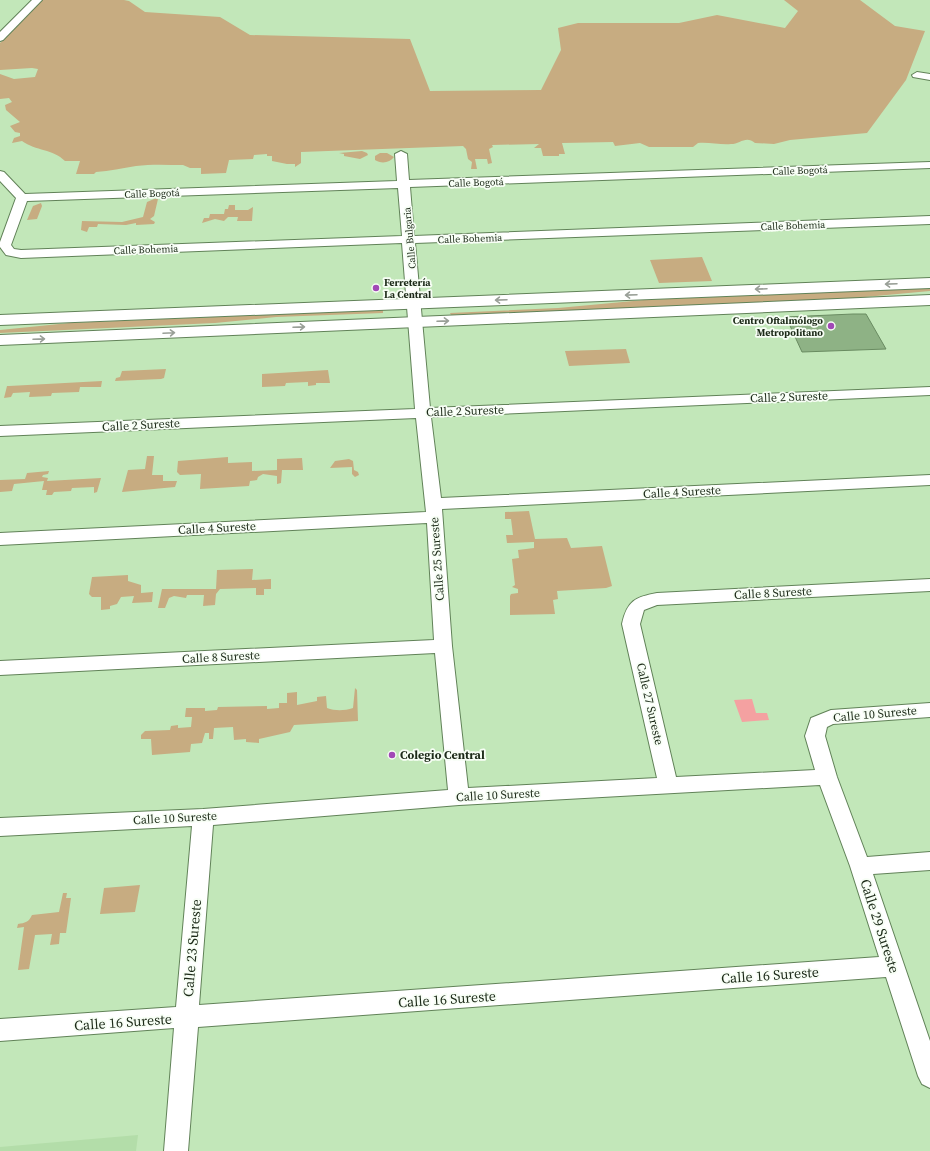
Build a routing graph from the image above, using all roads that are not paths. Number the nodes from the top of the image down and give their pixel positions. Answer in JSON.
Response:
{"nodes":[{"id":1,"x":37,"y":0,"type":"edge"},
{"id":2,"x":0,"y":38,"type":"edge"},
{"id":3,"x":917,"y":74,"type":"dead end"},
{"id":4,"x":930,"y":77,"type":"edge"},
{"id":5,"x":401,"y":154,"type":"dead end"},
{"id":6,"x":930,"y":165,"type":"edge"},
{"id":7,"x":0,"y":174,"type":"edge"},
{"id":8,"x":404,"y":185,"type":"junction"},
{"id":9,"x":22,"y":198,"type":"junction"},
{"id":10,"x":930,"y":220,"type":"edge"},
{"id":11,"x":409,"y":240,"type":"junction"},
{"id":12,"x":930,"y":282,"type":"edge"},
{"id":13,"x":930,"y":300,"type":"edge"},
{"id":14,"x":415,"y":304,"type":"junction"},
{"id":15,"x":0,"y":320,"type":"edge"},
{"id":16,"x":416,"y":322,"type":"junction"},
{"id":17,"x":0,"y":340,"type":"edge"},
{"id":18,"x":930,"y":391,"type":"edge"},
{"id":19,"x":423,"y":413,"type":"junction"},
{"id":20,"x":0,"y":432,"type":"edge"},
{"id":21,"x":930,"y":480,"type":"edge"},
{"id":22,"x":434,"y":510,"type":"junction"},
{"id":23,"x":0,"y":539,"type":"edge"},
{"id":24,"x":930,"y":585,"type":"edge"},
{"id":25,"x":631,"y":624,"type":"joint"},
{"id":26,"x":443,"y":646,"type":"junction"},
{"id":27,"x":0,"y":668,"type":"edge"},
{"id":28,"x":930,"y":710,"type":"edge"},
{"id":29,"x":827,"y":777,"type":"junction"},
{"id":30,"x":668,"y":785,"type":"junction"},
{"id":31,"x":459,"y":797,"type":"junction"},
{"id":32,"x":203,"y":817,"type":"junction"},
{"id":33,"x":0,"y":827,"type":"edge"},
{"id":34,"x":930,"y":861,"type":"edge"},
{"id":35,"x":860,"y":866,"type":"junction"},
{"id":36,"x":893,"y":966,"type":"junction"},
{"id":37,"x":186,"y":1018,"type":"junction"},
{"id":38,"x":0,"y":1030,"type":"edge"},
{"id":39,"x":930,"y":1076,"type":"edge"},
{"id":40,"x":176,"y":1151,"type":"edge"}],
"edges":[{"from":1,"to":2,"type":"street"},
{"from":3,"to":4,"type":"street"},
{"from":5,"to":8,"type":"street","name":"Calle Bulgaria"},
{"from":6,"to":8,"type":"street","name":"Calle Bogotá"},
{"from":7,"to":9,"type":"street"},
{"from":8,"to":9,"type":"street","name":"Calle Bogotá"},
{"from":8,"to":11,"type":"street","name":"Calle Bulgaria"},
{"from":9,"to":11,"type":"street","name":"Calle Bohemia"},
{"from":10,"to":11,"type":"street","name":"Calle Bohemia"},
{"from":11,"to":14,"type":"street","name":"Calle Bulgaria"},
{"from":12,"to":14,"type":"main road","one_way":true},
{"from":16,"to":13,"type":"main road","one_way":true},
{"from":14,"to":15,"type":"main road"},
{"from":14,"to":16,"type":"street","name":"Calle Bulgaria"},
{"from":17,"to":16,"type":"main road","one_way":true},
{"from":16,"to":19,"type":"street","name":"Calle 25 Sureste"},
{"from":18,"to":19,"type":"street","name":"Calle 2 Sureste"},
{"from":19,"to":20,"type":"street","name":"Calle 2 Sureste"},
{"from":19,"to":22,"type":"street","name":"Calle 25 Sureste"},
{"from":21,"to":22,"type":"street","name":"Calle 4 Sureste"},
{"from":22,"to":23,"type":"street","name":"Calle 4 Sureste"},
{"from":22,"to":26,"type":"street","name":"Calle 25 Sureste"},
{"from":24,"to":25,"type":"street","name":"Calle 8 Sureste"},
{"from":25,"to":30,"type":"street","name":"Calle 27 Sureste"},
{"from":26,"to":27,"type":"street","name":"Calle 8 Sureste"},
{"from":26,"to":31,"type":"street","name":"Calle 25 Sureste"},
{"from":28,"to":29,"type":"street","name":"Calle 10 Sureste"},
{"from":29,"to":30,"type":"street","name":"Calle 10 Sureste"},
{"from":29,"to":35,"type":"street","name":"Calle 29 Sureste"},
{"from":30,"to":31,"type":"street","name":"Calle 10 Sureste"},
{"from":31,"to":32,"type":"street","name":"Calle 10 Sureste"},
{"from":32,"to":33,"type":"street","name":"Calle 10 Sureste"},
{"from":32,"to":37,"type":"street","name":"Calle 23 Sureste"},
{"from":34,"to":35,"type":"street"},
{"from":35,"to":36,"type":"street","name":"Calle 29 Sureste"},
{"from":36,"to":37,"type":"street","name":"Calle 16 Sureste"},
{"from":36,"to":39,"type":"street","name":"Calle 29 Sureste"},
{"from":37,"to":38,"type":"street","name":"Calle 16 Sureste"},
{"from":37,"to":40,"type":"street","name":"Calle 23 Sureste"}]}
